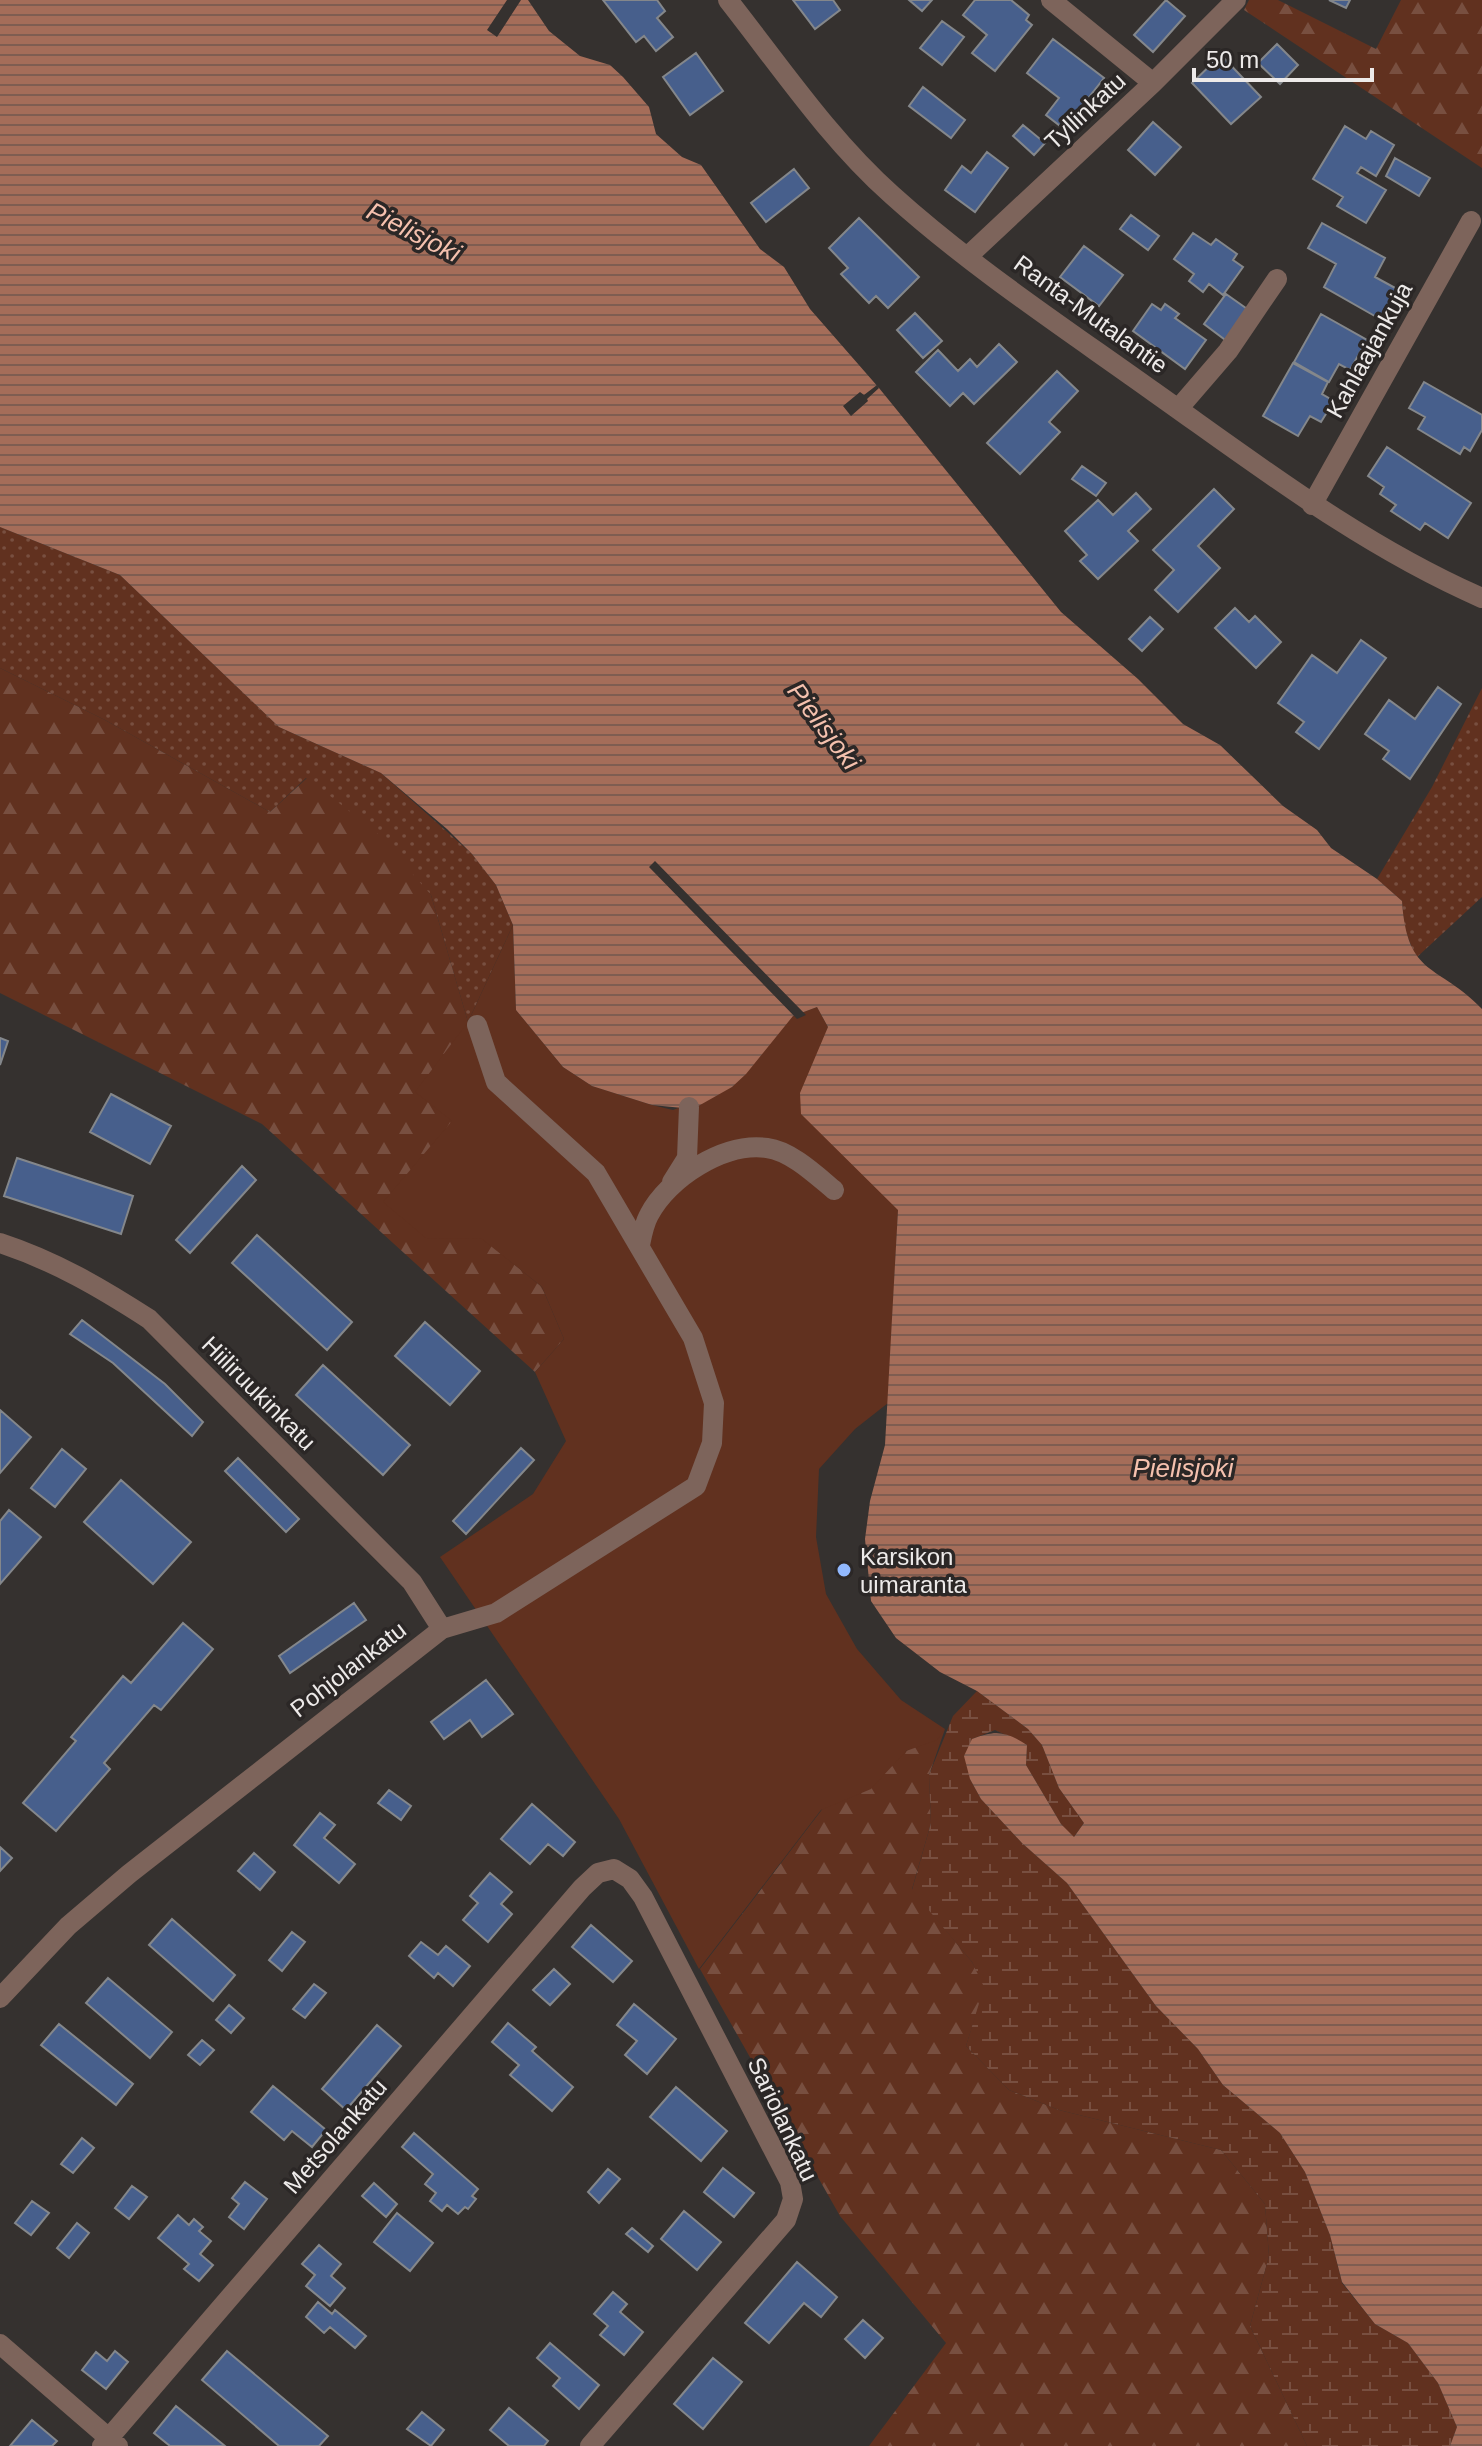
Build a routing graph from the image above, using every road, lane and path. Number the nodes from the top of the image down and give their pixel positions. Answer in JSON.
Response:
{"nodes":[{"id":1,"x":728,"y":0,"type":"edge"},
{"id":2,"x":1051,"y":0,"type":"edge"},
{"id":3,"x":1236,"y":0,"type":"edge"},
{"id":4,"x":1153,"y":83,"type":"junction"},
{"id":5,"x":1471,"y":221,"type":"dead end"},
{"id":6,"x":967,"y":257,"type":"junction"},
{"id":7,"x":1277,"y":279,"type":"dead end"},
{"id":8,"x":1178,"y":409,"type":"junction"},
{"id":9,"x":1312,"y":505,"type":"junction"},
{"id":10,"x":1482,"y":598,"type":"edge"},
{"id":11,"x":477,"y":1025,"type":"dead end"},
{"id":12,"x":689,"y":1107,"type":"dead end"},
{"id":13,"x":670,"y":1186,"type":"junction"},
{"id":14,"x":834,"y":1190,"type":"dead end"},
{"id":15,"x":0,"y":1243,"type":"edge"},
{"id":16,"x":640,"y":1245,"type":"junction"},
{"id":17,"x":442,"y":1629,"type":"junction"},
{"id":18,"x":614,"y":1869,"type":"joint"},
{"id":19,"x":0,"y":1998,"type":"edge"},
{"id":20,"x":0,"y":2344,"type":"edge"},
{"id":21,"x":110,"y":2443,"type":"edge"},
{"id":22,"x":590,"y":2446,"type":"edge"}],
"edges":[{"from":1,"to":6,"type":"street","name":"Ranta-Mutalantie"},
{"from":2,"to":4,"type":"street"},
{"from":3,"to":4,"type":"street","name":"Tyllinkatu"},
{"from":4,"to":6,"type":"street","name":"Tyllinkatu"},
{"from":5,"to":9,"type":"street","name":"Kahlaajankuja"},
{"from":6,"to":8,"type":"street","name":"Ranta-Mutalantie"},
{"from":7,"to":8,"type":"street"},
{"from":8,"to":9,"type":"street","name":"Ranta-Mutalantie"},
{"from":9,"to":10,"type":"street","name":"Ranta-Mutalantie"},
{"from":11,"to":16,"type":"street"},
{"from":12,"to":13,"type":"street"},
{"from":13,"to":14,"type":"street"},
{"from":13,"to":16,"type":"street"},
{"from":15,"to":17,"type":"street","name":"Hiiliruukinkatu"},
{"from":16,"to":17,"type":"street","name":"Pohjolankatu"},
{"from":17,"to":19,"type":"street","name":"Pohjolankatu"},
{"from":18,"to":21,"type":"street","name":"Metsolankatu"},
{"from":18,"to":22,"type":"street","name":"Sariolankatu"},
{"from":20,"to":21,"type":"street"}]}
